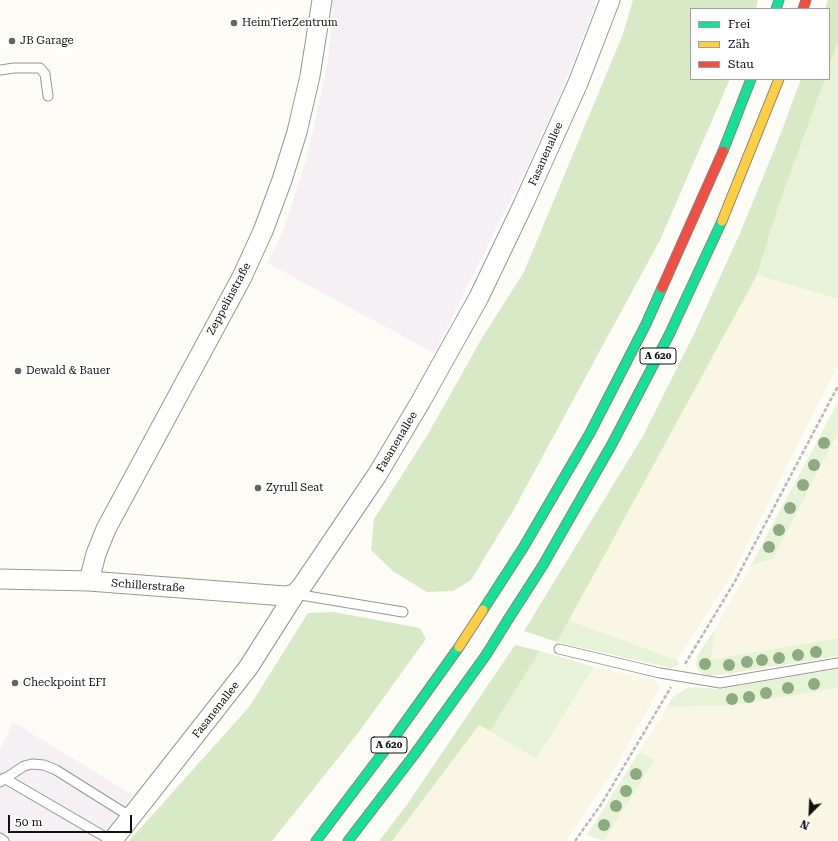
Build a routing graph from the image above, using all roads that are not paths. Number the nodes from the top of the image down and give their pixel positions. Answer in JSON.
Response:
{"nodes":[{"id":1,"x":322,"y":0,"type":"edge"},
{"id":2,"x":610,"y":0,"type":"edge"},
{"id":3,"x":0,"y":70,"type":"edge"},
{"id":4,"x":752,"y":80,"type":"edge"},
{"id":5,"x":779,"y":80,"type":"edge"},
{"id":6,"x":48,"y":96,"type":"dead end"},
{"id":7,"x":0,"y":579,"type":"edge"},
{"id":8,"x":89,"y":581,"type":"junction"},
{"id":9,"x":295,"y":594,"type":"junction"},
{"id":10,"x":403,"y":612,"type":"dead end"},
{"id":11,"x":559,"y":649,"type":"dead end"},
{"id":12,"x":838,"y":663,"type":"edge"},
{"id":13,"x":2,"y":780,"type":"edge"},
{"id":14,"x":131,"y":817,"type":"junction"},
{"id":15,"x":0,"y":838,"type":"edge"},
{"id":16,"x":4,"y":841,"type":"edge"},
{"id":17,"x":112,"y":841,"type":"edge"},
{"id":18,"x":316,"y":841,"type":"edge"},
{"id":19,"x":348,"y":841,"type":"edge"}],
"edges":[{"from":1,"to":8,"type":"street","name":"Zeppelinstraße"},
{"from":2,"to":9,"type":"street","name":"Fasanenallee"},
{"from":3,"to":6,"type":"lane"},
{"from":4,"to":18,"type":"highway","number":"A 620","bridge":true},
{"from":5,"to":19,"type":"highway","number":"A 620","bridge":true},
{"from":7,"to":8,"type":"street","name":"Schillerstraße"},
{"from":8,"to":9,"type":"street","name":"Schillerstraße"},
{"from":9,"to":10,"type":"lane"},
{"from":9,"to":14,"type":"street","name":"Fasanenallee"},
{"from":11,"to":12,"type":"lane"},
{"from":13,"to":14,"type":"lane"},
{"from":13,"to":17,"type":"lane"},
{"from":14,"to":17,"type":"street","name":"Fasanenallee"},
{"from":15,"to":16,"type":"lane"}]}
